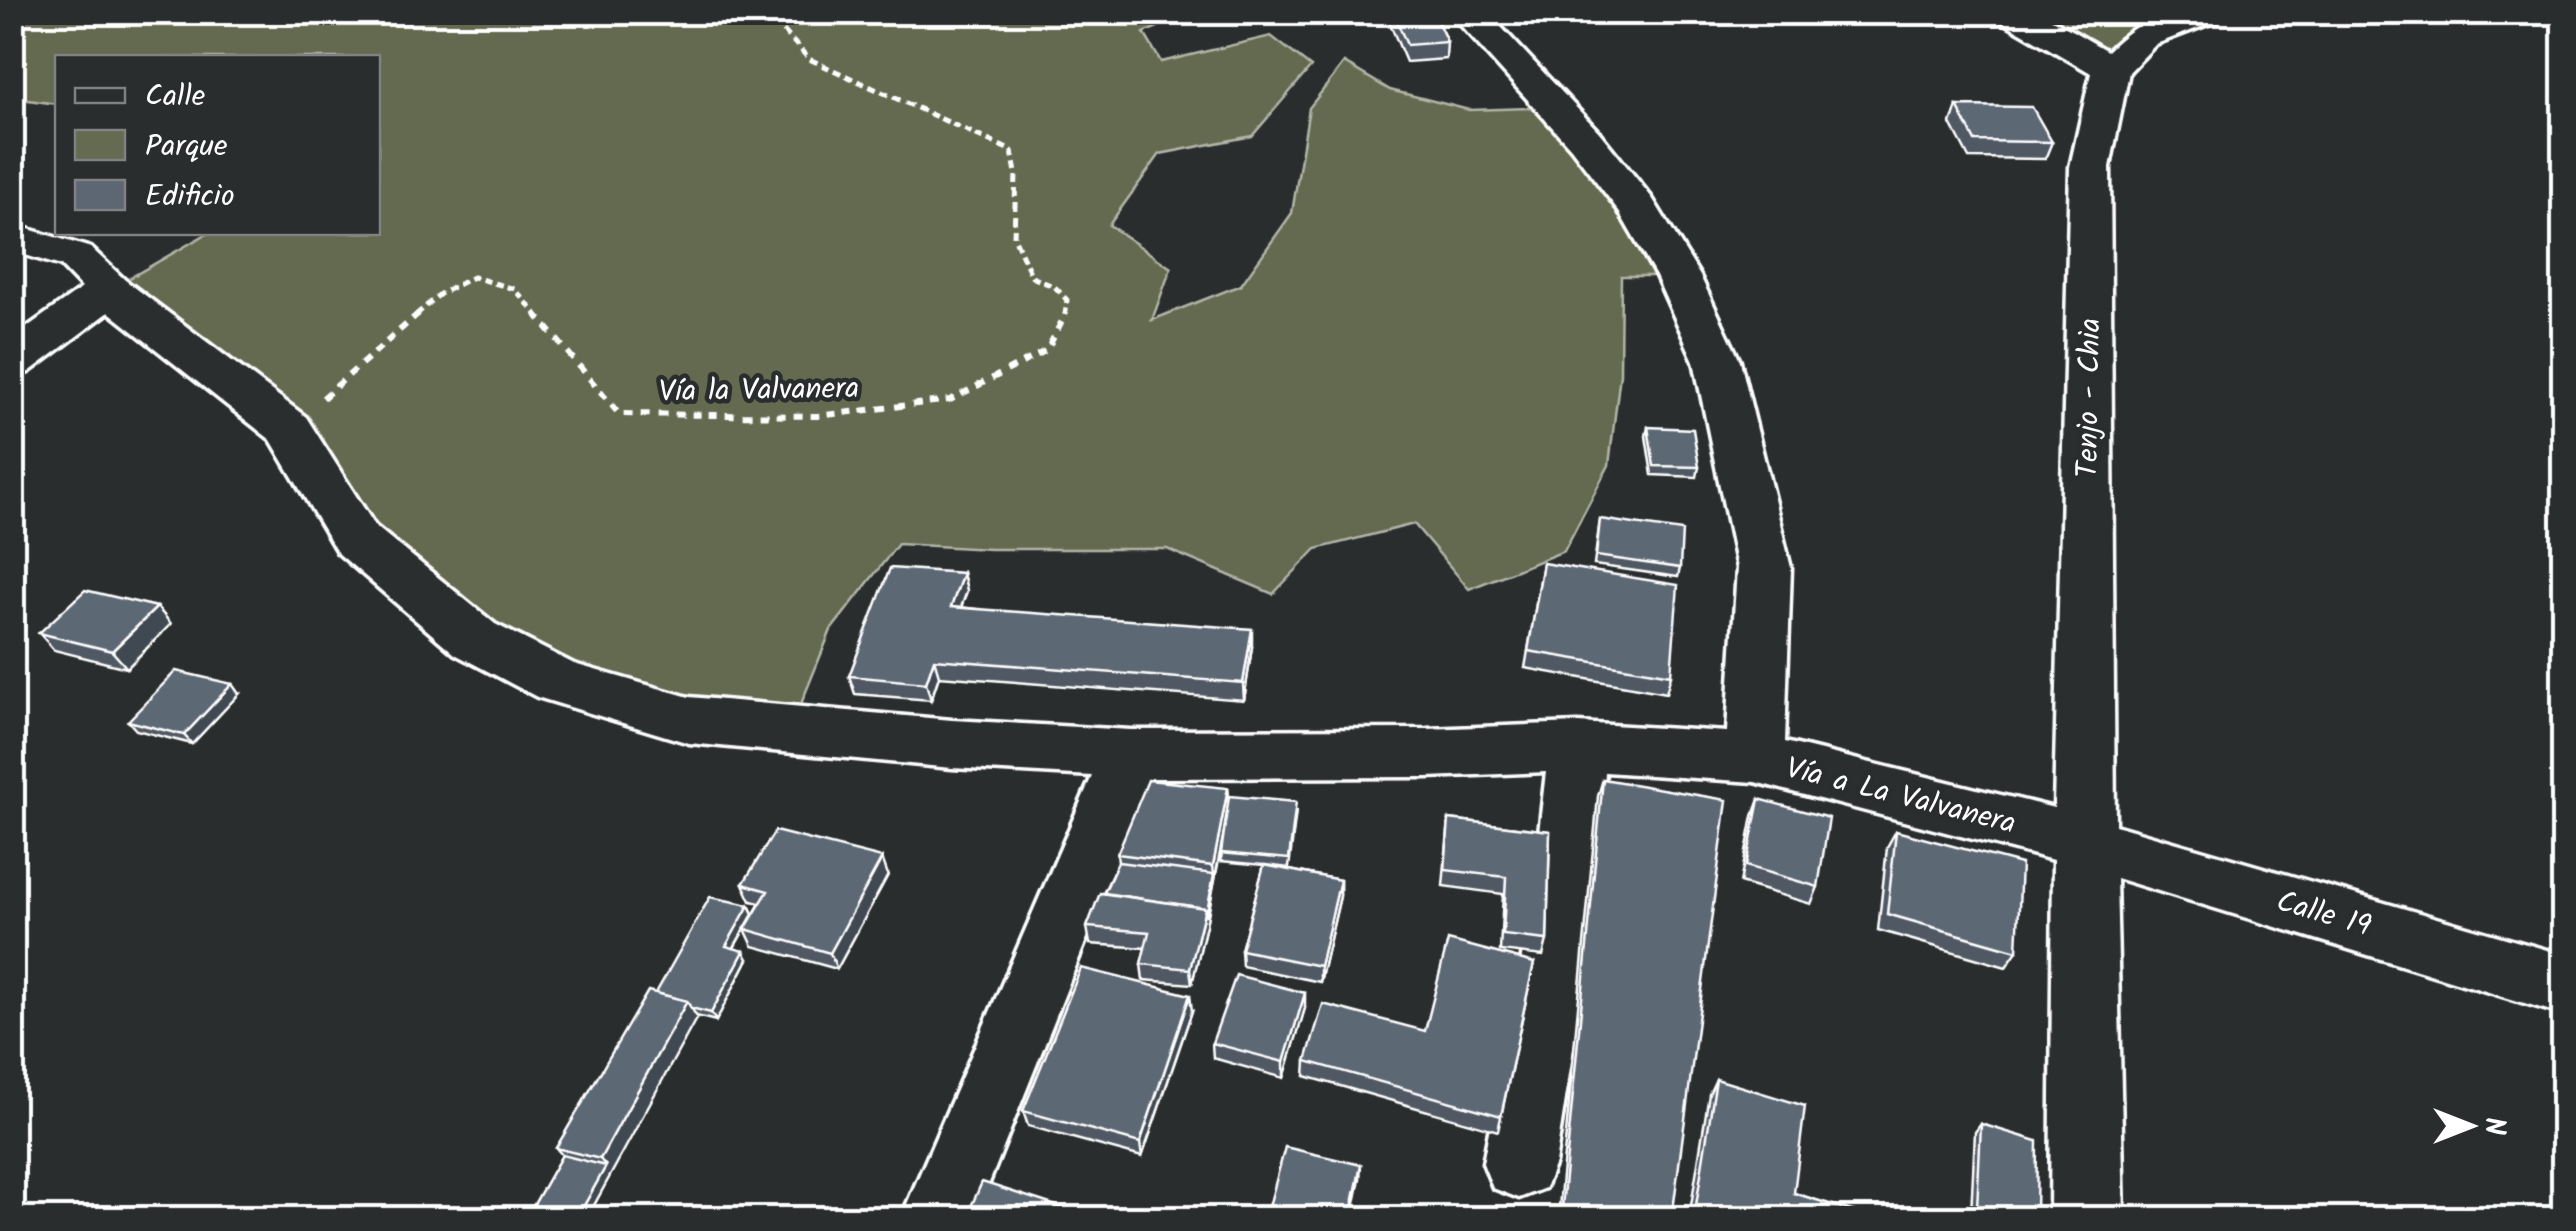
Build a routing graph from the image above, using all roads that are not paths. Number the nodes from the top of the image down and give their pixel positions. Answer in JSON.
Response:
{"nodes":[{"id":1,"x":1467,"y":12,"type":"edge"},
{"id":2,"x":2013,"y":12,"type":"edge"},
{"id":3,"x":2206,"y":12,"type":"edge"},
{"id":4,"x":2111,"y":69,"type":"junction"},
{"id":5,"x":12,"y":237,"type":"edge"},
{"id":6,"x":110,"y":290,"type":"junction"},
{"id":7,"x":12,"y":361,"type":"edge"},
{"id":8,"x":1578,"y":746,"type":"junction"},
{"id":9,"x":1131,"y":754,"type":"junction"},
{"id":10,"x":1756,"y":758,"type":"junction"},
{"id":11,"x":2084,"y":842,"type":"junction"},
{"id":12,"x":2564,"y":985,"type":"edge"},
{"id":13,"x":1519,"y":1163,"type":"dead end"},
{"id":14,"x":938,"y":1218,"type":"edge"},
{"id":15,"x":2087,"y":1218,"type":"edge"}],
"edges":[{"from":1,"to":10,"type":"street","name":"Vía a La Valvanera"},
{"from":2,"to":4,"type":"street"},
{"from":3,"to":4,"type":"street"},
{"from":4,"to":11,"type":"street","name":"Tenjo - Chia"},
{"from":5,"to":6,"type":"street"},
{"from":6,"to":7,"type":"street"},
{"from":6,"to":9,"type":"street"},
{"from":8,"to":9,"type":"street"},
{"from":8,"to":10,"type":"street"},
{"from":8,"to":13,"type":"street"},
{"from":9,"to":14,"type":"street"},
{"from":10,"to":11,"type":"street","name":"Vía a La Valvanera"},
{"from":11,"to":12,"type":"street","name":"Calle 19"},
{"from":11,"to":15,"type":"street"}]}
